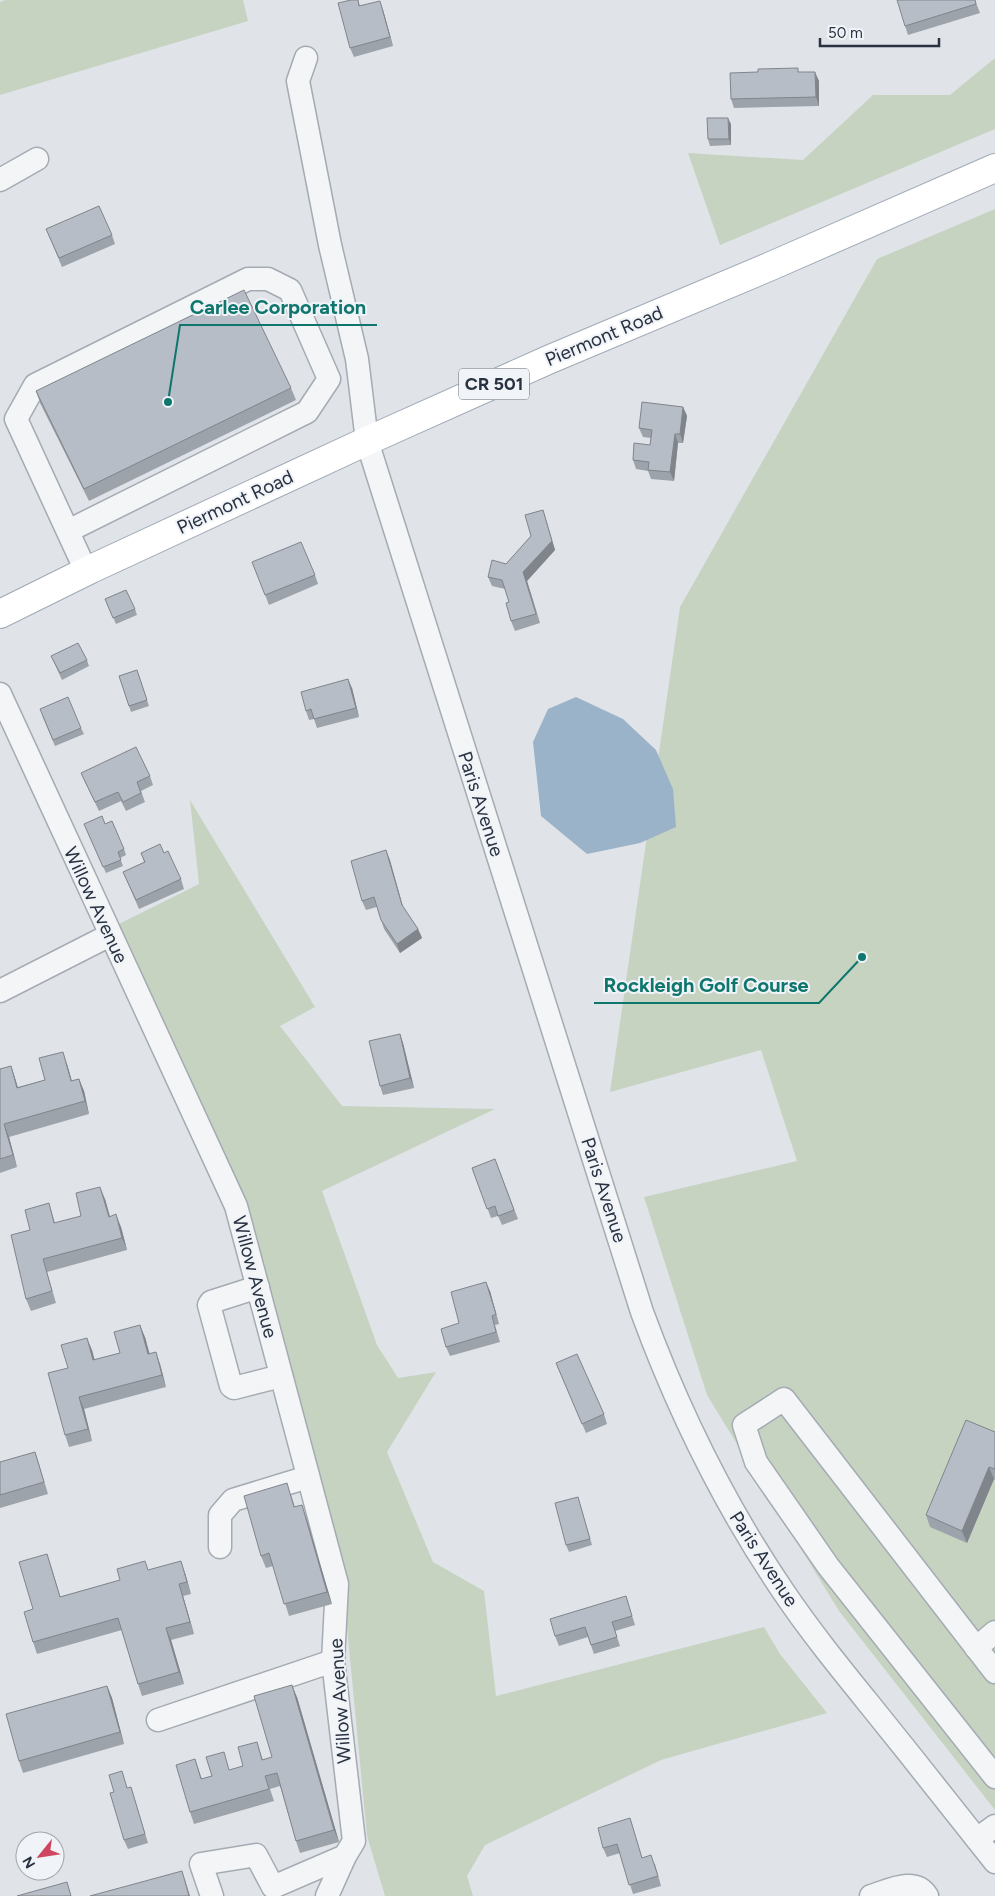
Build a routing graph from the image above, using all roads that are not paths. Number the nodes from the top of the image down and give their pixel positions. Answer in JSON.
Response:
{"nodes":[{"id":1,"x":306,"y":58,"type":"dead end"},
{"id":2,"x":37,"y":159,"type":"dead end"},
{"id":3,"x":995,"y":168,"type":"edge"},
{"id":4,"x":0,"y":180,"type":"edge"},
{"id":5,"x":367,"y":441,"type":"junction"},
{"id":6,"x":68,"y":531,"type":"junction"},
{"id":7,"x":86,"y":571,"type":"junction"},
{"id":8,"x":0,"y":614,"type":"edge"},
{"id":9,"x":0,"y":694,"type":"edge"},
{"id":10,"x":110,"y":934,"type":"junction"},
{"id":11,"x":0,"y":991,"type":"edge"},
{"id":12,"x":258,"y":1287,"type":"junction"},
{"id":13,"x":281,"y":1376,"type":"junction"},
{"id":14,"x":308,"y":1477,"type":"junction"},
{"id":15,"x":220,"y":1547,"type":"dead end"},
{"id":16,"x":995,"y":1632,"type":"edge"},
{"id":17,"x":976,"y":1648,"type":"junction"},
{"id":18,"x":333,"y":1661,"type":"junction"},
{"id":19,"x":995,"y":1672,"type":"edge"},
{"id":20,"x":158,"y":1720,"type":"dead end"},
{"id":21,"x":995,"y":1777,"type":"edge"},
{"id":22,"x":986,"y":1833,"type":"edge"},
{"id":23,"x":345,"y":1856,"type":"junction"},
{"id":24,"x":995,"y":1862,"type":"edge"},
{"id":25,"x":212,"y":1896,"type":"edge"},
{"id":26,"x":327,"y":1896,"type":"edge"},
{"id":27,"x":871,"y":1896,"type":"edge"},
{"id":28,"x":927,"y":1896,"type":"edge"}],
"edges":[{"from":1,"to":5,"type":"street","name":"Paris Avenue"},
{"from":2,"to":4,"type":"street"},
{"from":3,"to":5,"type":"main road","name":"Piermont Road","number":"CR 501"},
{"from":5,"to":7,"type":"main road","name":"Piermont Road","number":"CR 501"},
{"from":5,"to":22,"type":"street","name":"Paris Avenue"},
{"from":6,"to":6,"type":"street"},
{"from":6,"to":7,"type":"street"},
{"from":7,"to":8,"type":"main road","name":"Piermont Road","number":"CR 501"},
{"from":9,"to":10,"type":"street","name":"Willow Avenue"},
{"from":10,"to":11,"type":"street"},
{"from":10,"to":12,"type":"street","name":"Willow Avenue"},
{"from":12,"to":13,"type":"street","name":"Willow Avenue"},
{"from":12,"to":13,"type":"street"},
{"from":13,"to":14,"type":"street","name":"Willow Avenue"},
{"from":14,"to":15,"type":"street"},
{"from":14,"to":18,"type":"street","name":"Willow Avenue"},
{"from":16,"to":17,"type":"street"},
{"from":17,"to":19,"type":"street"},
{"from":17,"to":21,"type":"street"},
{"from":18,"to":20,"type":"street"},
{"from":18,"to":23,"type":"street","name":"Willow Avenue"},
{"from":22,"to":24,"type":"street","name":"Paris Avenue"},
{"from":23,"to":25,"type":"street"},
{"from":23,"to":26,"type":"street","name":"Willow Avenue"},
{"from":27,"to":28,"type":"street"}]}
